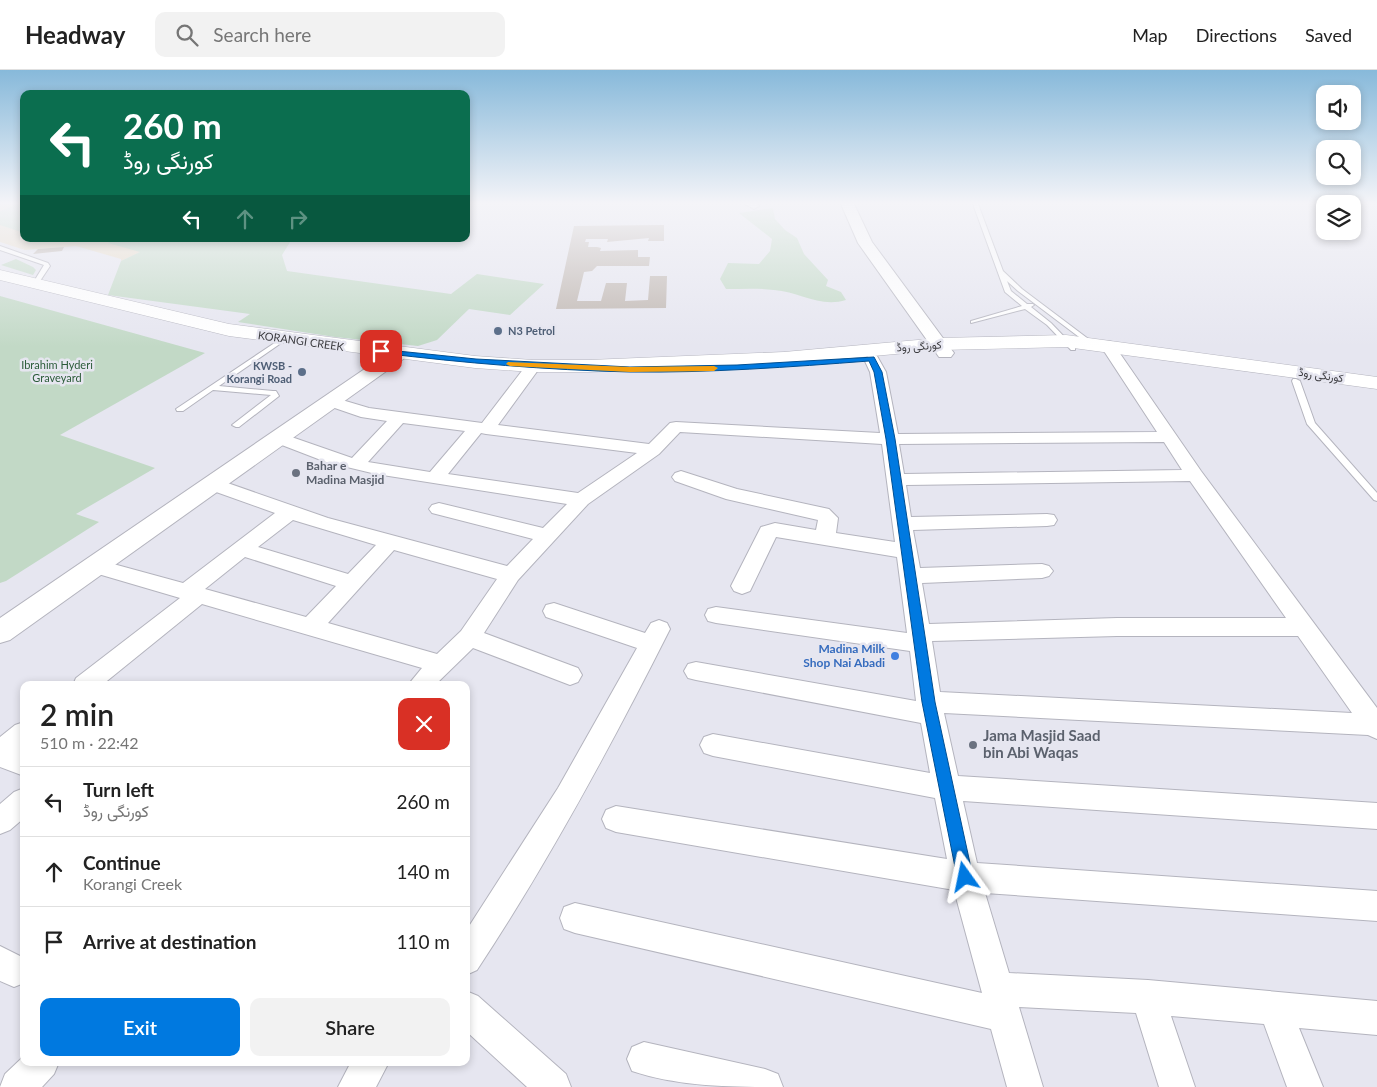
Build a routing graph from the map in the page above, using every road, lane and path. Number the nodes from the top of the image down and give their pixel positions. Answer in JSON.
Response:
{"nodes":[{"id":1,"x":10,"y":251,"type":"edge"},
{"id":2,"x":871,"y":251,"type":"edge"},
{"id":3,"x":878,"y":251,"type":"edge"},
{"id":4,"x":993,"y":251,"type":"edge"},
{"id":5,"x":0,"y":271,"type":"edge"},
{"id":6,"x":1000,"y":271,"type":"junction"},
{"id":7,"x":0,"y":275,"type":"edge"},
{"id":8,"x":28,"y":280,"type":"junction"},
{"id":9,"x":1037,"y":304,"type":"junction"},
{"id":10,"x":1027,"y":306,"type":"junction"},
{"id":11,"x":974,"y":322,"type":"dead end"},
{"id":12,"x":284,"y":339,"type":"junction"},
{"id":13,"x":1070,"y":345,"type":"junction"},
{"id":14,"x":946,"y":348,"type":"junction"},
{"id":15,"x":1103,"y":348,"type":"junction"},
{"id":16,"x":400,"y":353,"type":"junction"},
{"id":17,"x":872,"y":359,"type":"junction"},
{"id":18,"x":533,"y":366,"type":"junction"},
{"id":19,"x":590,"y":366,"type":"junction"},
{"id":20,"x":1296,"y":380,"type":"junction"},
{"id":21,"x":1377,"y":383,"type":"edge"},
{"id":22,"x":211,"y":388,"type":"junction"},
{"id":23,"x":1377,"y":392,"type":"edge"},
{"id":24,"x":332,"y":402,"type":"junction"},
{"id":25,"x":180,"y":409,"type":"dead end"},
{"id":26,"x":400,"y":416,"type":"junction"},
{"id":27,"x":236,"y":425,"type":"dead end"},
{"id":28,"x":481,"y":429,"type":"junction"},
{"id":29,"x":1169,"y":437,"type":"junction"},
{"id":30,"x":280,"y":438,"type":"junction"},
{"id":31,"x":890,"y":439,"type":"junction"},
{"id":32,"x":653,"y":450,"type":"junction"},
{"id":33,"x":356,"y":464,"type":"junction"},
{"id":34,"x":1196,"y":475,"type":"junction"},
{"id":35,"x":681,"y":477,"type":"dead end"},
{"id":36,"x":435,"y":478,"type":"junction"},
{"id":37,"x":896,"y":480,"type":"junction"},
{"id":38,"x":212,"y":484,"type":"junction"},
{"id":39,"x":1377,"y":498,"type":"edge"},
{"id":40,"x":582,"y":500,"type":"junction"},
{"id":41,"x":439,"y":509,"type":"dead end"},
{"id":42,"x":290,"y":512,"type":"junction"},
{"id":43,"x":1047,"y":520,"type":"dead end"},
{"id":44,"x":902,"y":524,"type":"junction"},
{"id":45,"x":547,"y":536,"type":"junction"},
{"id":46,"x":825,"y":538,"type":"junction"},
{"id":47,"x":390,"y":542,"type":"junction"},
{"id":48,"x":242,"y":549,"type":"junction"},
{"id":49,"x":906,"y":551,"type":"junction"},
{"id":50,"x":95,"y":566,"type":"junction"},
{"id":51,"x":1042,"y":571,"type":"dead end"},
{"id":52,"x":511,"y":575,"type":"junction"},
{"id":53,"x":909,"y":576,"type":"junction"},
{"id":54,"x":351,"y":583,"type":"junction"},
{"id":55,"x":742,"y":586,"type":"dead end"},
{"id":56,"x":192,"y":594,"type":"junction"},
{"id":57,"x":554,"y":611,"type":"dead end"},
{"id":58,"x":716,"y":615,"type":"dead end"},
{"id":59,"x":311,"y":627,"type":"junction"},
{"id":60,"x":1305,"y":627,"type":"junction"},
{"id":61,"x":0,"y":632,"type":"edge"},
{"id":62,"x":469,"y":637,"type":"junction"},
{"id":63,"x":919,"y":638,"type":"junction"},
{"id":64,"x":441,"y":664,"type":"junction"},
{"id":65,"x":696,"y":671,"type":"dead end"},
{"id":66,"x":570,"y":675,"type":"dead end"},
{"id":67,"x":90,"y":681,"type":"edge"},
{"id":68,"x":424,"y":681,"type":"edge"},
{"id":69,"x":930,"y":708,"type":"junction"},
{"id":70,"x":1376,"y":726,"type":"edge"},
{"id":71,"x":20,"y":737,"type":"edge"},
{"id":72,"x":713,"y":745,"type":"dead end"},
{"id":73,"x":0,"y":754,"type":"edge"},
{"id":74,"x":20,"y":762,"type":"edge"},
{"id":75,"x":946,"y":788,"type":"junction"},
{"id":76,"x":20,"y":804,"type":"edge"},
{"id":77,"x":1377,"y":816,"type":"edge"},
{"id":78,"x":616,"y":819,"type":"dead end"},
{"id":79,"x":0,"y":821,"type":"edge"},
{"id":80,"x":965,"y":877,"type":"junction"},
{"id":81,"x":1377,"y":906,"type":"edge"},
{"id":82,"x":575,"y":918,"type":"dead end"},
{"id":83,"x":470,"y":953,"type":"edge"},
{"id":84,"x":1148,"y":997,"type":"junction"},
{"id":85,"x":1001,"y":1002,"type":"junction"},
{"id":86,"x":1275,"y":1008,"type":"junction"},
{"id":87,"x":470,"y":1012,"type":"edge"},
{"id":88,"x":1377,"y":1018,"type":"edge"},
{"id":89,"x":644,"y":1059,"type":"dead end"},
{"id":90,"x":38,"y":1066,"type":"edge"},
{"id":91,"x":369,"y":1066,"type":"edge"},
{"id":92,"x":18,"y":1087,"type":"edge"},
{"id":93,"x":356,"y":1087,"type":"edge"},
{"id":94,"x":554,"y":1087,"type":"edge"},
{"id":95,"x":765,"y":1087,"type":"edge"},
{"id":96,"x":1025,"y":1087,"type":"edge"},
{"id":97,"x":1177,"y":1087,"type":"edge"},
{"id":98,"x":1305,"y":1087,"type":"edge"}],
"edges":[{"from":1,"to":8,"type":"lane"},
{"from":2,"to":14,"type":"street"},
{"from":3,"to":14,"type":"street"},
{"from":4,"to":6,"type":"lane"},
{"from":5,"to":8,"type":"street","name":"KORANGI CREEK"},
{"from":6,"to":9,"type":"lane"},
{"from":6,"to":10,"type":"lane"},
{"from":7,"to":8,"type":"main road","name":"KORANGI CREEK"},
{"from":8,"to":12,"type":"main road","name":"KORANGI CREEK"},
{"from":9,"to":10,"type":"lane"},
{"from":9,"to":15,"type":"lane"},
{"from":10,"to":11,"type":"lane"},
{"from":10,"to":13,"type":"lane"},
{"from":12,"to":16,"type":"main road","name":"KORANGI CREEK"},
{"from":12,"to":22,"type":"lane"},
{"from":13,"to":14,"type":"main road","name":"کورنگی روڈ"},
{"from":13,"to":15,"type":"main road","name":"کورنگی روڈ"},
{"from":14,"to":17,"type":"main road","name":"کورنگی روڈ"},
{"from":14,"to":19,"type":"main road","name":"کورنگی روڈ"},
{"from":15,"to":20,"type":"main road","name":"کورنگی روڈ"},
{"from":15,"to":21,"type":"main road","name":"کورنگی روڈ"},
{"from":15,"to":29,"type":"street"},
{"from":16,"to":18,"type":"main road","name":"KORANGI CREEK"},
{"from":16,"to":24,"type":"street"},
{"from":17,"to":19,"type":"main road","name":"کورنگی روڈ"},
{"from":17,"to":31,"type":"street"},
{"from":18,"to":19,"type":"main road","name":"KORANGI CREEK"},
{"from":18,"to":28,"type":"street"},
{"from":20,"to":23,"type":"main road","name":"کورنگی روڈ"},
{"from":20,"to":39,"type":"lane"},
{"from":22,"to":25,"type":"lane"},
{"from":22,"to":27,"type":"lane"},
{"from":24,"to":26,"type":"street"},
{"from":24,"to":30,"type":"street"},
{"from":26,"to":28,"type":"street"},
{"from":26,"to":33,"type":"street"},
{"from":28,"to":32,"type":"street"},
{"from":28,"to":36,"type":"street"},
{"from":29,"to":31,"type":"street"},
{"from":29,"to":34,"type":"street"},
{"from":30,"to":33,"type":"street"},
{"from":30,"to":38,"type":"street"},
{"from":31,"to":32,"type":"street"},
{"from":31,"to":37,"type":"street"},
{"from":32,"to":40,"type":"street"},
{"from":33,"to":36,"type":"street"},
{"from":34,"to":37,"type":"street"},
{"from":34,"to":60,"type":"street"},
{"from":35,"to":46,"type":"street"},
{"from":36,"to":40,"type":"street"},
{"from":37,"to":44,"type":"street"},
{"from":38,"to":42,"type":"street"},
{"from":38,"to":50,"type":"street"},
{"from":40,"to":45,"type":"street"},
{"from":41,"to":45,"type":"street"},
{"from":42,"to":47,"type":"street"},
{"from":42,"to":48,"type":"street"},
{"from":43,"to":44,"type":"street"},
{"from":44,"to":49,"type":"street"},
{"from":45,"to":52,"type":"street"},
{"from":46,"to":49,"type":"street"},
{"from":46,"to":55,"type":"street"},
{"from":47,"to":52,"type":"street"},
{"from":47,"to":54,"type":"street"},
{"from":48,"to":54,"type":"street"},
{"from":48,"to":56,"type":"street"},
{"from":49,"to":53,"type":"street"},
{"from":50,"to":56,"type":"street"},
{"from":50,"to":61,"type":"street"},
{"from":51,"to":53,"type":"street"},
{"from":52,"to":62,"type":"street"},
{"from":53,"to":63,"type":"street"},
{"from":54,"to":59,"type":"street"},
{"from":56,"to":59,"type":"street"},
{"from":56,"to":67,"type":"street"},
{"from":57,"to":83,"type":"street"},
{"from":58,"to":63,"type":"street"},
{"from":59,"to":64,"type":"street"},
{"from":60,"to":63,"type":"street"},
{"from":60,"to":70,"type":"street"},
{"from":62,"to":64,"type":"street"},
{"from":62,"to":66,"type":"street"},
{"from":63,"to":69,"type":"street"},
{"from":64,"to":68,"type":"street"},
{"from":65,"to":69,"type":"street"},
{"from":69,"to":70,"type":"street"},
{"from":69,"to":75,"type":"street"},
{"from":71,"to":73,"type":"street"},
{"from":72,"to":75,"type":"street"},
{"from":73,"to":74,"type":"street"},
{"from":75,"to":77,"type":"street"},
{"from":75,"to":80,"type":"street"},
{"from":76,"to":79,"type":"street"},
{"from":78,"to":80,"type":"street"},
{"from":80,"to":81,"type":"street"},
{"from":80,"to":85,"type":"street"},
{"from":82,"to":85,"type":"street"},
{"from":84,"to":85,"type":"street"},
{"from":84,"to":86,"type":"street"},
{"from":84,"to":97,"type":"street"},
{"from":85,"to":96,"type":"street"},
{"from":86,"to":88,"type":"street"},
{"from":86,"to":98,"type":"street"},
{"from":87,"to":94,"type":"street"},
{"from":89,"to":95,"type":"street"},
{"from":90,"to":92,"type":"street"},
{"from":91,"to":93,"type":"street"}]}
